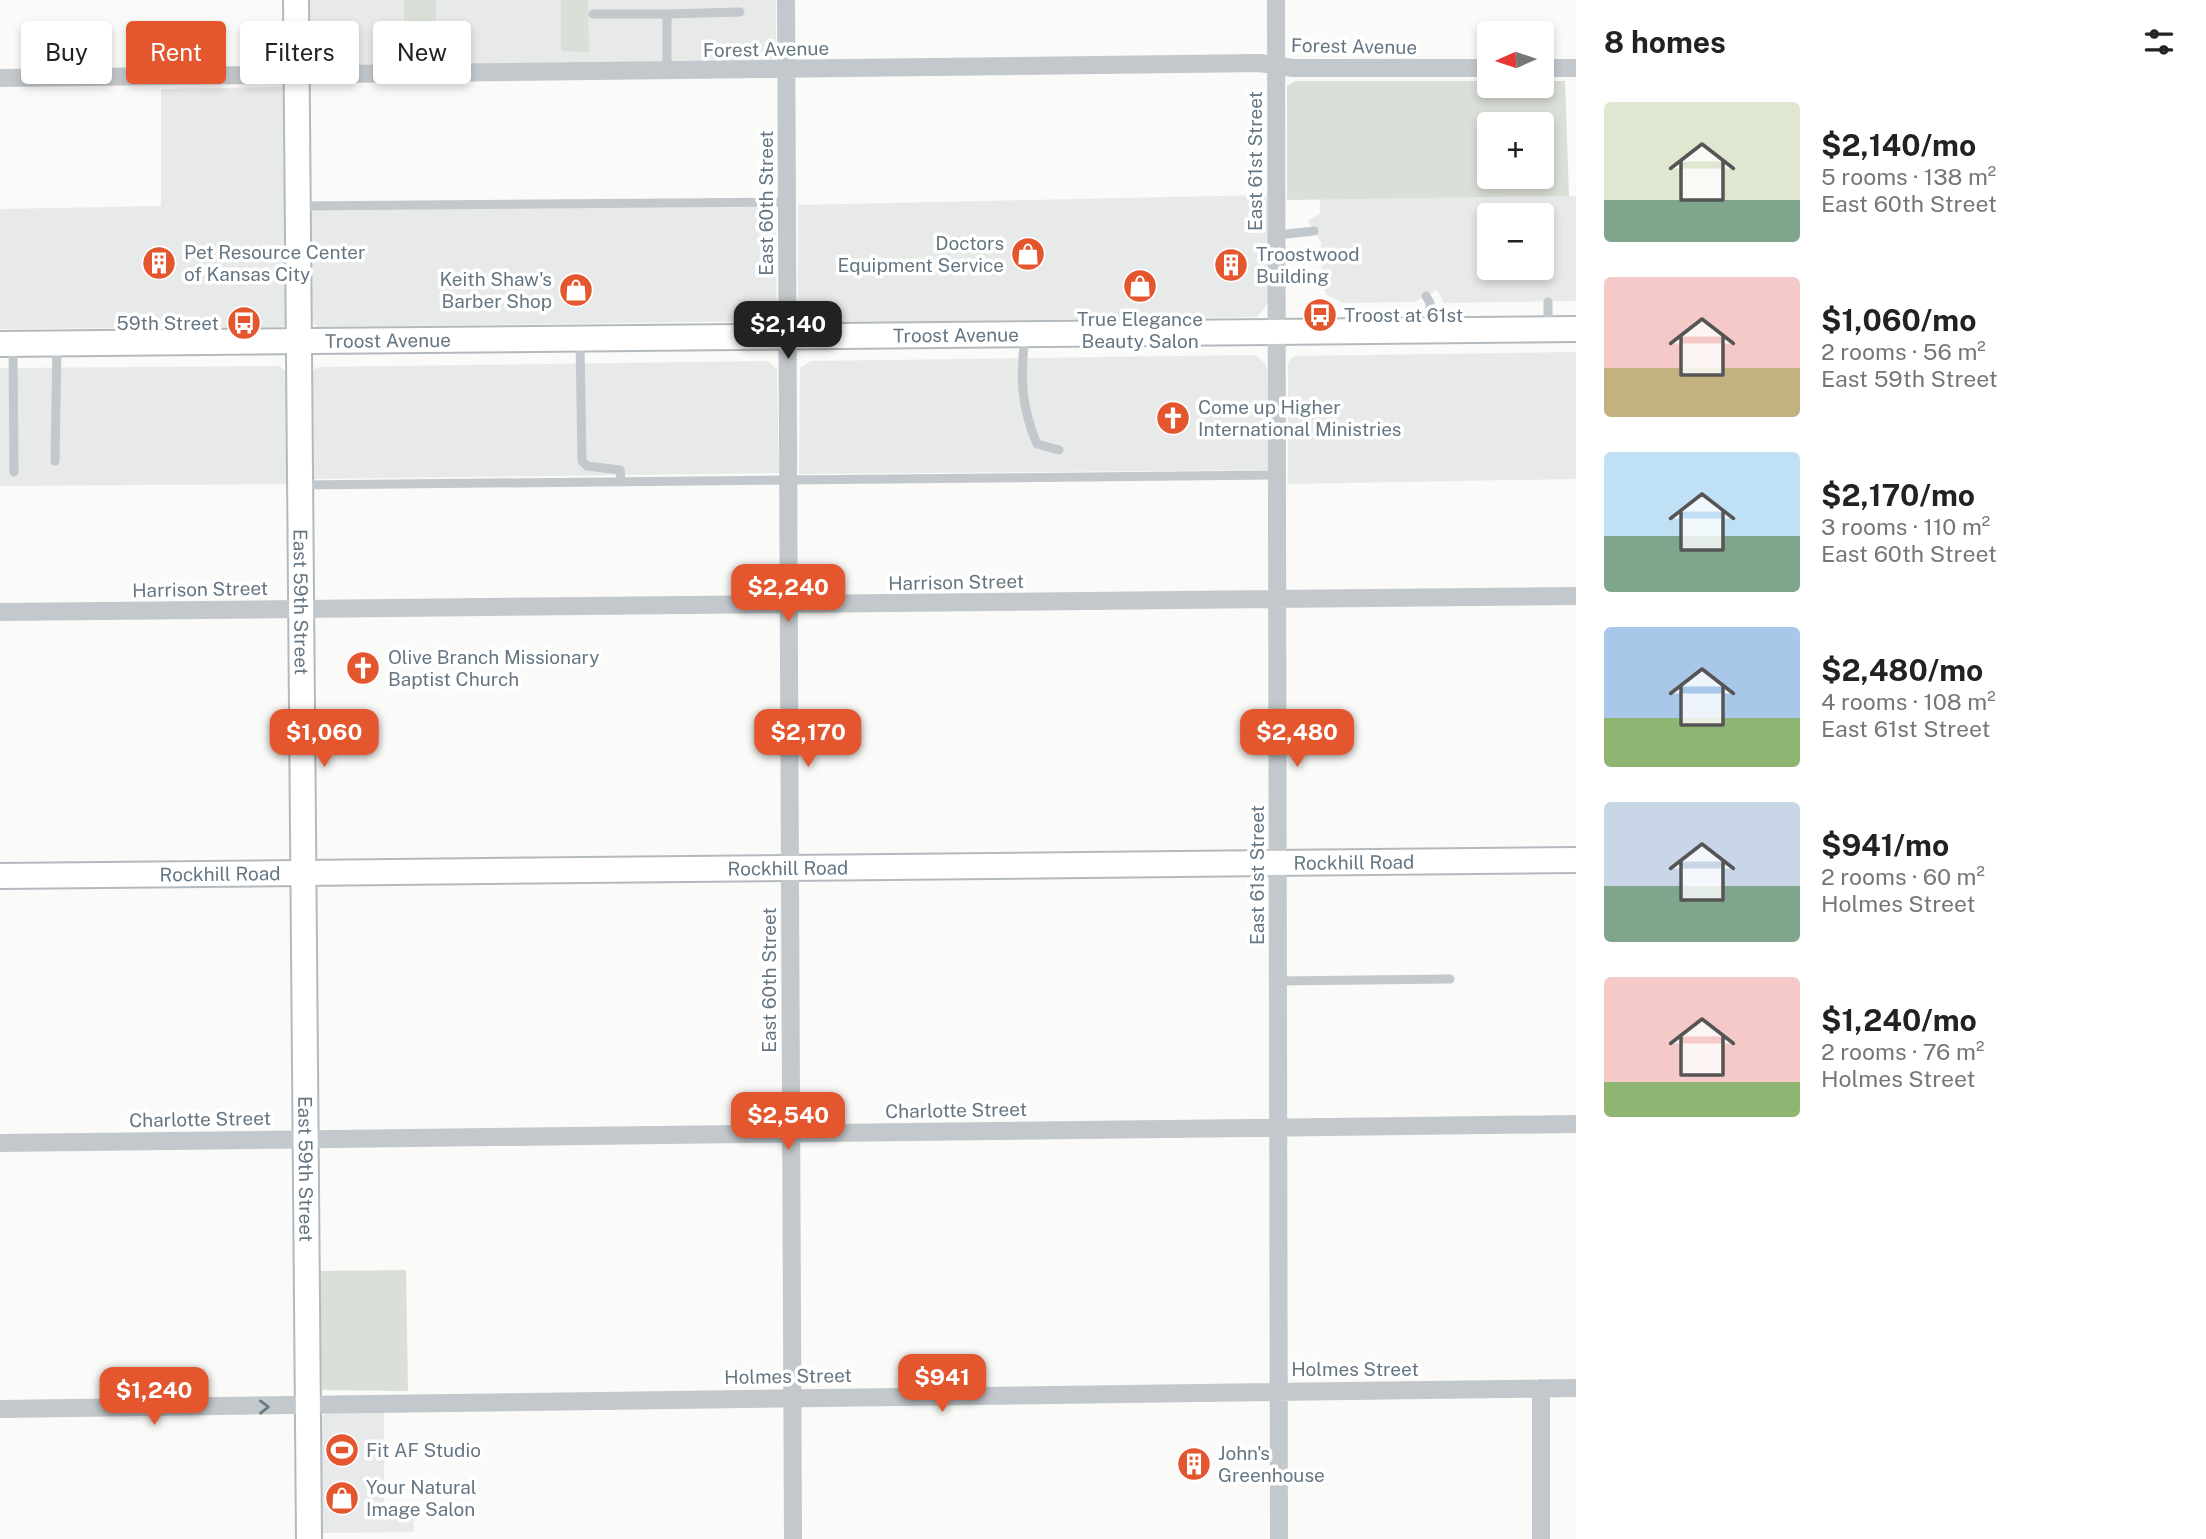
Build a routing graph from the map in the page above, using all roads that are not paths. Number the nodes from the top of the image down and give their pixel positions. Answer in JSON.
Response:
{"nodes":[{"id":1,"x":296,"y":0,"type":"edge"},
{"id":2,"x":786,"y":0,"type":"edge"},
{"id":3,"x":1276,"y":0,"type":"edge"},
{"id":4,"x":740,"y":12,"type":"dead end"},
{"id":5,"x":667,"y":13,"type":"junction"},
{"id":6,"x":593,"y":14,"type":"dead end"},
{"id":7,"x":296,"y":21,"type":"edge"},
{"id":8,"x":1276,"y":65,"type":"junction"},
{"id":9,"x":1477,"y":68,"type":"edge"},
{"id":10,"x":1554,"y":68,"type":"edge"},
{"id":11,"x":1576,"y":68,"type":"edge"},
{"id":12,"x":787,"y":70,"type":"junction"},
{"id":13,"x":667,"y":71,"type":"junction"},
{"id":14,"x":359,"y":75,"type":"edge"},
{"id":15,"x":240,"y":76,"type":"edge"},
{"id":16,"x":0,"y":78,"type":"edge"},
{"id":17,"x":297,"y":84,"type":"edge"},
{"id":18,"x":787,"y":202,"type":"junction"},
{"id":19,"x":297,"y":206,"type":"junction"},
{"id":20,"x":1314,"y":232,"type":"dead end"},
{"id":21,"x":1277,"y":235,"type":"junction"},
{"id":22,"x":1426,"y":296,"type":"dead end"},
{"id":23,"x":1548,"y":302,"type":"dead end"},
{"id":24,"x":1548,"y":329,"type":"junction"},
{"id":25,"x":1576,"y":329,"type":"edge"},
{"id":26,"x":1429,"y":331,"type":"junction"},
{"id":27,"x":1277,"y":333,"type":"junction"},
{"id":28,"x":1025,"y":335,"type":"junction"},
{"id":29,"x":788,"y":338,"type":"junction"},
{"id":30,"x":580,"y":340,"type":"junction"},
{"id":31,"x":298,"y":342,"type":"junction"},
{"id":32,"x":6,"y":344,"type":"edge"},
{"id":33,"x":57,"y":344,"type":"junction"},
{"id":34,"x":1059,"y":450,"type":"dead end"},
{"id":35,"x":55,"y":461,"type":"dead end"},
{"id":36,"x":14,"y":472,"type":"dead end"},
{"id":37,"x":1277,"y":475,"type":"junction"},
{"id":38,"x":788,"y":478,"type":"junction"},
{"id":39,"x":621,"y":480,"type":"junction"},
{"id":40,"x":299,"y":485,"type":"junction"},
{"id":41,"x":1576,"y":596,"type":"edge"},
{"id":42,"x":1277,"y":600,"type":"junction"},
{"id":43,"x":788,"y":605,"type":"junction"},
{"id":44,"x":300,"y":609,"type":"junction"},
{"id":45,"x":0,"y":612,"type":"edge"},
{"id":46,"x":1576,"y":860,"type":"edge"},
{"id":47,"x":1278,"y":863,"type":"junction"},
{"id":48,"x":789,"y":869,"type":"junction"},
{"id":49,"x":302,"y":873,"type":"junction"},
{"id":50,"x":0,"y":876,"type":"edge"},
{"id":51,"x":1450,"y":979,"type":"dead end"},
{"id":52,"x":1278,"y":981,"type":"junction"},
{"id":53,"x":1576,"y":1124,"type":"edge"},
{"id":54,"x":1278,"y":1127,"type":"junction"},
{"id":55,"x":790,"y":1133,"type":"junction"},
{"id":56,"x":306,"y":1139,"type":"junction"},
{"id":57,"x":0,"y":1143,"type":"edge"},
{"id":58,"x":1541,"y":1388,"type":"junction"},
{"id":59,"x":1576,"y":1388,"type":"edge"},
{"id":60,"x":1279,"y":1391,"type":"junction"},
{"id":61,"x":792,"y":1397,"type":"junction"},
{"id":62,"x":308,"y":1406,"type":"junction"},
{"id":63,"x":0,"y":1409,"type":"edge"},
{"id":64,"x":309,"y":1539,"type":"edge"},
{"id":65,"x":793,"y":1539,"type":"edge"},
{"id":66,"x":1279,"y":1539,"type":"edge"},
{"id":67,"x":1541,"y":1539,"type":"edge"}],
"edges":[{"from":1,"to":7,"type":"main road","name":"East 59th Street"},
{"from":2,"to":12,"type":"street","name":"East 60th Street"},
{"from":3,"to":8,"type":"street","name":"East 61st Street"},
{"from":4,"to":5,"type":"lane"},
{"from":5,"to":6,"type":"lane"},
{"from":5,"to":13,"type":"lane"},
{"from":8,"to":9,"type":"street","name":"Forest Avenue"},
{"from":8,"to":12,"type":"street","name":"Forest Avenue"},
{"from":8,"to":21,"type":"street","name":"East 61st Street"},
{"from":10,"to":11,"type":"street"},
{"from":12,"to":13,"type":"street","name":"Forest Avenue"},
{"from":12,"to":18,"type":"street","name":"East 60th Street"},
{"from":13,"to":14,"type":"street","name":"Forest Avenue"},
{"from":15,"to":16,"type":"street","name":"Forest Avenue"},
{"from":17,"to":19,"type":"main road","name":"East 59th Street"},
{"from":18,"to":19,"type":"lane"},
{"from":18,"to":29,"type":"street","name":"East 60th Street"},
{"from":19,"to":31,"type":"main road","name":"East 59th Street"},
{"from":20,"to":21,"type":"lane"},
{"from":21,"to":27,"type":"street","name":"East 61st Street"},
{"from":22,"to":26,"type":"lane"},
{"from":23,"to":24,"type":"lane"},
{"from":24,"to":25,"type":"main road","name":"Troost Avenue"},
{"from":24,"to":26,"type":"main road","name":"Troost Avenue"},
{"from":26,"to":27,"type":"main road","name":"Troost Avenue"},
{"from":27,"to":28,"type":"main road","name":"Troost Avenue"},
{"from":27,"to":37,"type":"street","name":"East 61st Street"},
{"from":28,"to":29,"type":"main road","name":"Troost Avenue"},
{"from":28,"to":34,"type":"lane"},
{"from":29,"to":30,"type":"main road","name":"Troost Avenue"},
{"from":29,"to":38,"type":"street","name":"East 60th Street"},
{"from":30,"to":31,"type":"main road","name":"Troost Avenue"},
{"from":30,"to":39,"type":"lane"},
{"from":31,"to":33,"type":"main road","name":"Troost Avenue"},
{"from":31,"to":40,"type":"main road","name":"East 59th Street"},
{"from":32,"to":33,"type":"main road","name":"Troost Avenue"},
{"from":32,"to":36,"type":"lane"},
{"from":33,"to":35,"type":"lane"},
{"from":37,"to":38,"type":"lane"},
{"from":37,"to":42,"type":"street","name":"East 61st Street"},
{"from":38,"to":39,"type":"lane"},
{"from":38,"to":43,"type":"street","name":"East 60th Street"},
{"from":39,"to":40,"type":"lane"},
{"from":40,"to":44,"type":"main road","name":"East 59th Street"},
{"from":41,"to":42,"type":"street","name":"Harrison Street"},
{"from":42,"to":43,"type":"street","name":"Harrison Street"},
{"from":42,"to":47,"type":"street","name":"East 61st Street"},
{"from":43,"to":44,"type":"street","name":"Harrison Street"},
{"from":43,"to":48,"type":"street","name":"East 60th Street"},
{"from":44,"to":45,"type":"street","name":"Harrison Street"},
{"from":44,"to":49,"type":"main road","name":"East 59th Street"},
{"from":46,"to":47,"type":"main road","name":"Rockhill Road"},
{"from":47,"to":48,"type":"main road","name":"Rockhill Road"},
{"from":47,"to":52,"type":"street","name":"East 61st Street"},
{"from":48,"to":49,"type":"main road","name":"Rockhill Road"},
{"from":48,"to":55,"type":"street","name":"East 60th Street"},
{"from":49,"to":50,"type":"main road","name":"Rockhill Road"},
{"from":49,"to":56,"type":"main road","name":"East 59th Street"},
{"from":51,"to":52,"type":"lane"},
{"from":52,"to":54,"type":"street","name":"East 61st Street"},
{"from":53,"to":54,"type":"street","name":"Charlotte Street"},
{"from":54,"to":55,"type":"street","name":"Charlotte Street"},
{"from":54,"to":60,"type":"street","name":"East 61st Street"},
{"from":55,"to":56,"type":"street","name":"Charlotte Street"},
{"from":55,"to":61,"type":"street","name":"East 60th Street"},
{"from":56,"to":57,"type":"street","name":"Charlotte Street"},
{"from":56,"to":62,"type":"main road","name":"East 59th Street"},
{"from":58,"to":59,"type":"street","name":"Holmes Street"},
{"from":58,"to":60,"type":"street","name":"Holmes Street"},
{"from":58,"to":67,"type":"street"},
{"from":60,"to":61,"type":"street","name":"Holmes Street"},
{"from":60,"to":66,"type":"street","name":"East 61st Street"},
{"from":61,"to":62,"type":"street","name":"Holmes Street"},
{"from":61,"to":65,"type":"street","name":"East 60th Street"},
{"from":63,"to":62,"type":"street","name":"Holmes Street","one_way":true},
{"from":62,"to":64,"type":"main road","name":"East 59th Street"}]}
